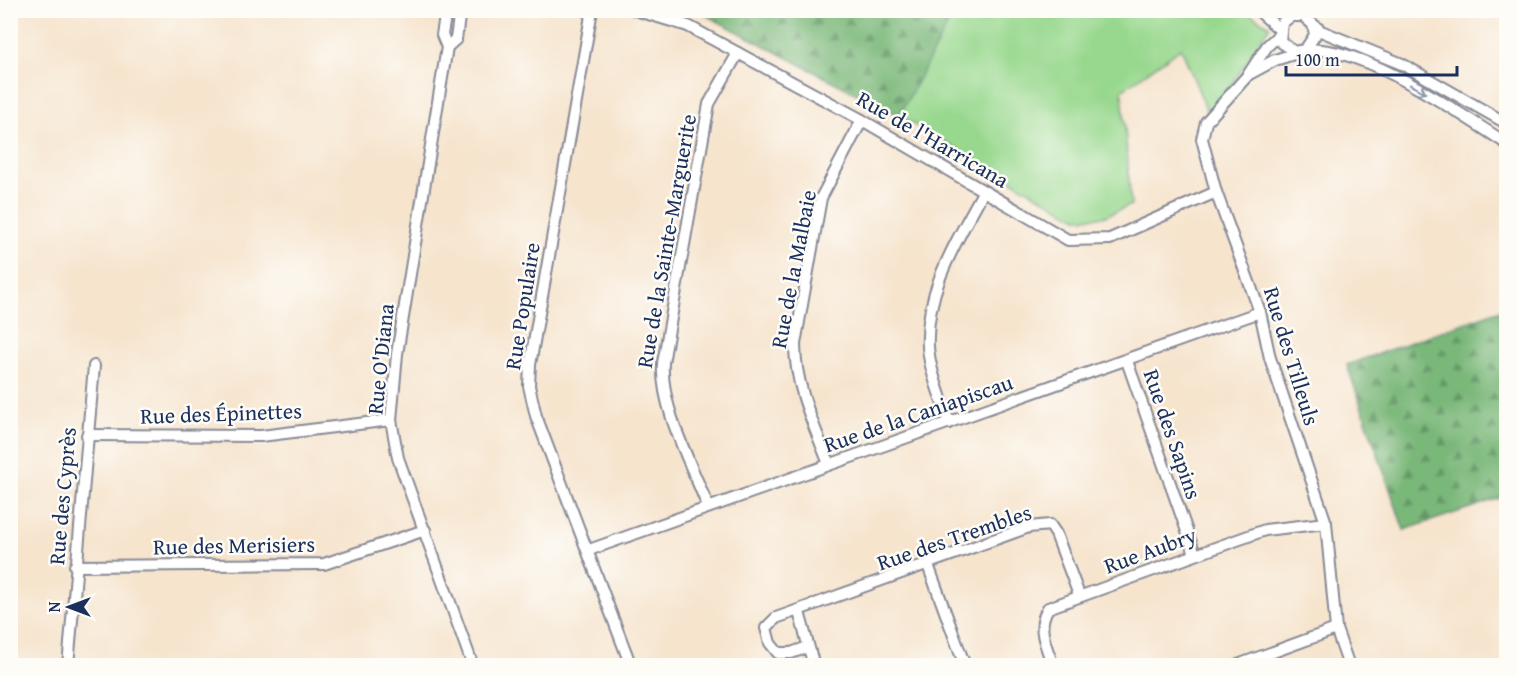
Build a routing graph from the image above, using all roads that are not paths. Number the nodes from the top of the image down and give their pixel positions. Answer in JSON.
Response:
{"nodes":[{"id":1,"x":446,"y":10,"type":"edge"},
{"id":2,"x":460,"y":10,"type":"edge"},
{"id":3,"x":592,"y":10,"type":"edge"},
{"id":4,"x":635,"y":10,"type":"edge"},
{"id":5,"x":1258,"y":10,"type":"edge"},
{"id":6,"x":1284,"y":10,"type":"edge"},
{"id":7,"x":1297,"y":15,"type":"junction"},
{"id":8,"x":1312,"y":24,"type":"junction"},
{"id":9,"x":1279,"y":32,"type":"junction"},
{"id":10,"x":447,"y":47,"type":"junction"},
{"id":11,"x":1302,"y":51,"type":"junction"},
{"id":12,"x":738,"y":52,"type":"junction"},
{"id":13,"x":1248,"y":75,"type":"junction"},
{"id":14,"x":862,"y":120,"type":"junction"},
{"id":15,"x":1506,"y":123,"type":"edge"},
{"id":16,"x":1506,"y":144,"type":"edge"},
{"id":17,"x":983,"y":192,"type":"junction"},
{"id":18,"x":1216,"y":192,"type":"junction"},
{"id":19,"x":1260,"y":312,"type":"junction"},
{"id":20,"x":1127,"y":361,"type":"junction"},
{"id":21,"x":94,"y":366,"type":"dead end"},
{"id":22,"x":391,"y":420,"type":"junction"},
{"id":23,"x":949,"y":423,"type":"junction"},
{"id":24,"x":87,"y":435,"type":"junction"},
{"id":25,"x":829,"y":464,"type":"junction"},
{"id":26,"x":708,"y":507,"type":"junction"},
{"id":27,"x":1326,"y":523,"type":"junction"},
{"id":28,"x":425,"y":530,"type":"junction"},
{"id":29,"x":589,"y":550,"type":"junction"},
{"id":30,"x":1195,"y":554,"type":"junction"},
{"id":31,"x":928,"y":565,"type":"junction"},
{"id":32,"x":75,"y":566,"type":"junction"},
{"id":33,"x":1079,"y":596,"type":"junction"},
{"id":34,"x":799,"y":612,"type":"junction"},
{"id":35,"x":1336,"y":629,"type":"junction"},
{"id":36,"x":808,"y":647,"type":"junction"},
{"id":37,"x":1253,"y":662,"type":"edge"},
{"id":38,"x":470,"y":665,"type":"edge"},
{"id":39,"x":68,"y":666,"type":"edge"},
{"id":40,"x":631,"y":666,"type":"edge"},
{"id":41,"x":814,"y":666,"type":"edge"},
{"id":42,"x":964,"y":666,"type":"edge"},
{"id":43,"x":1053,"y":666,"type":"edge"},
{"id":44,"x":1235,"y":666,"type":"edge"},
{"id":45,"x":1349,"y":666,"type":"edge"}],
"edges":[{"from":1,"to":10,"type":"street","name":"Rue O'Diana"},
{"from":2,"to":10,"type":"street","name":"Rue O'Diana"},
{"from":3,"to":29,"type":"street","name":"Rue Populaire"},
{"from":4,"to":12,"type":"street","name":"Rue de l'Harricana"},
{"from":5,"to":9,"type":"street"},
{"from":6,"to":7,"type":"street"},
{"from":7,"to":8,"type":"street"},
{"from":7,"to":9,"type":"street"},
{"from":8,"to":11,"type":"street"},
{"from":8,"to":15,"type":"street"},
{"from":9,"to":11,"type":"street"},
{"from":9,"to":13,"type":"street","name":"Rue des Tilleuls"},
{"from":10,"to":22,"type":"street","name":"Rue O'Diana"},
{"from":11,"to":13,"type":"street","name":"Rue des Tilleuls"},
{"from":11,"to":16,"type":"street","one_way":true},
{"from":12,"to":14,"type":"street","name":"Rue de l'Harricana"},
{"from":12,"to":26,"type":"street","name":"Rue de la Sainte-Marguerite"},
{"from":13,"to":18,"type":"street","name":"Rue des Tilleuls"},
{"from":14,"to":17,"type":"street","name":"Rue de l'Harricana"},
{"from":14,"to":25,"type":"street","name":"Rue de la Malbaie"},
{"from":17,"to":18,"type":"street","name":"Rue de l'Harricana"},
{"from":17,"to":23,"type":"street"},
{"from":18,"to":19,"type":"street","name":"Rue des Tilleuls"},
{"from":19,"to":20,"type":"street","name":"Rue de la Caniapiscau"},
{"from":19,"to":27,"type":"street","name":"Rue des Tilleuls"},
{"from":20,"to":23,"type":"street","name":"Rue de la Caniapiscau"},
{"from":20,"to":30,"type":"street","name":"Rue des Sapins"},
{"from":21,"to":24,"type":"street","name":"Rue des Cyprès"},
{"from":22,"to":24,"type":"street","name":"Rue des Épinettes"},
{"from":22,"to":28,"type":"street","name":"Rue O'Diana"},
{"from":23,"to":25,"type":"street","name":"Rue de la Caniapiscau"},
{"from":24,"to":32,"type":"street","name":"Rue des Cyprès"},
{"from":25,"to":26,"type":"street","name":"Rue de la Caniapiscau"},
{"from":26,"to":29,"type":"street","name":"Rue de la Caniapiscau"},
{"from":27,"to":30,"type":"street","name":"Rue Aubry"},
{"from":27,"to":35,"type":"street","name":"Rue des Tilleuls"},
{"from":28,"to":32,"type":"street","name":"Rue des Merisiers"},
{"from":28,"to":38,"type":"street","name":"Rue O'Diana"},
{"from":29,"to":40,"type":"street","name":"Rue Populaire"},
{"from":30,"to":33,"type":"street","name":"Rue Aubry"},
{"from":31,"to":33,"type":"street","name":"Rue des Trembles"},
{"from":31,"to":34,"type":"street","name":"Rue des Trembles"},
{"from":31,"to":42,"type":"street"},
{"from":32,"to":39,"type":"street","name":"Rue des Cyprès"},
{"from":33,"to":43,"type":"street","name":"Rue Aubry"},
{"from":34,"to":36,"type":"street"},
{"from":34,"to":36,"type":"street"},
{"from":35,"to":37,"type":"street"},
{"from":35,"to":45,"type":"street","name":"Rue des Tilleuls"},
{"from":36,"to":41,"type":"street"},
{"from":37,"to":44,"type":"street"}]}
